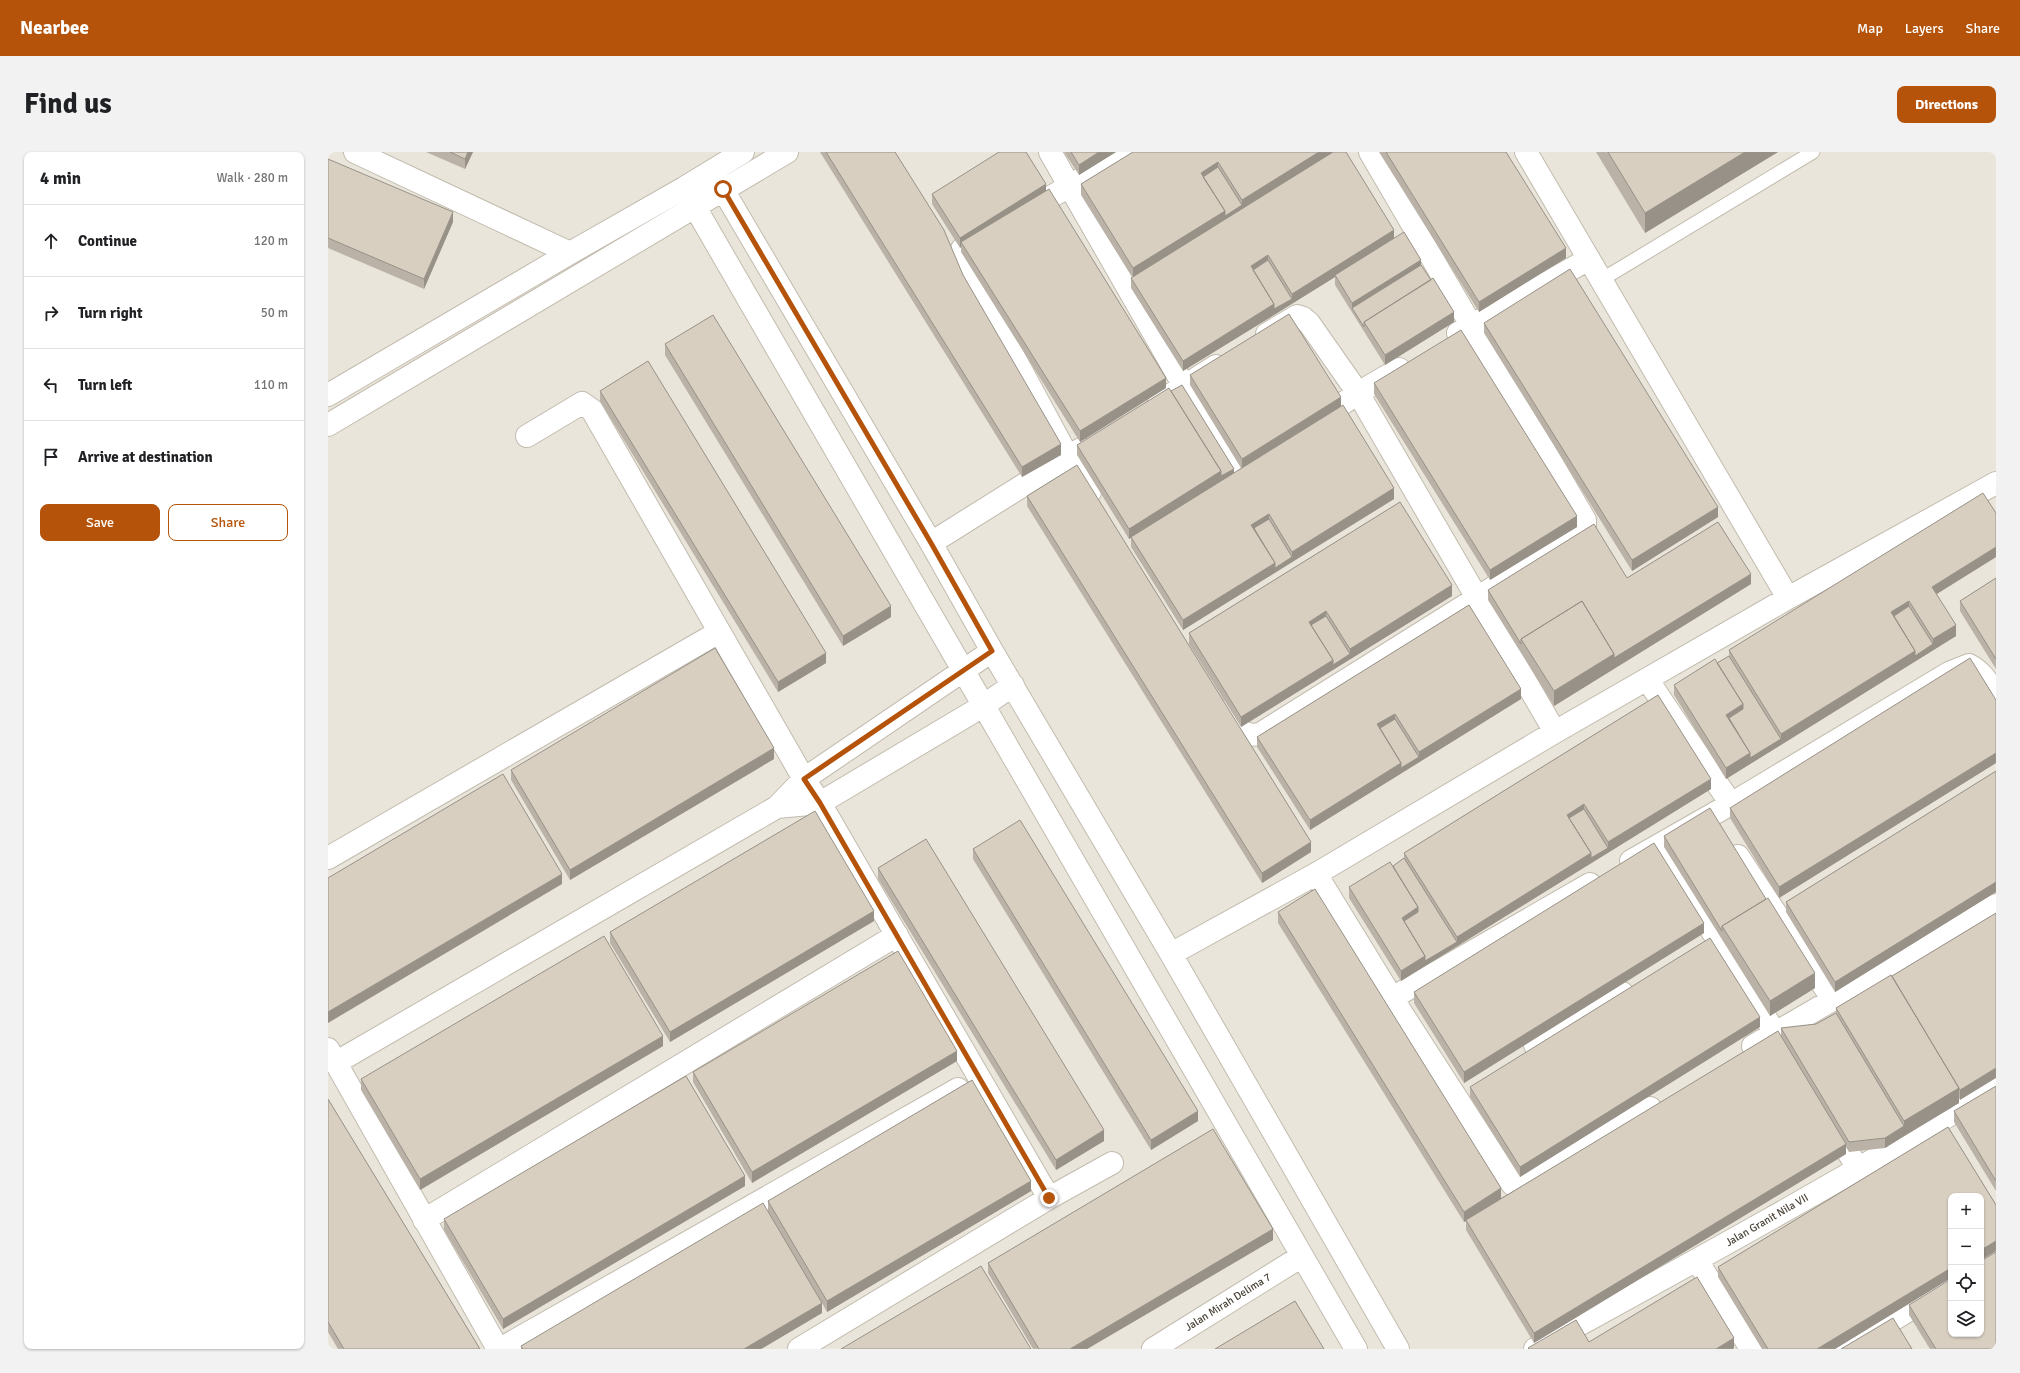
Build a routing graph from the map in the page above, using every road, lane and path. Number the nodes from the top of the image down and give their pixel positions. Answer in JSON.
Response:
{"nodes":[{"id":1,"x":355,"y":152,"type":"edge"},
{"id":2,"x":743,"y":152,"type":"edge"},
{"id":3,"x":787,"y":152,"type":"edge"},
{"id":4,"x":1050,"y":152,"type":"edge"},
{"id":5,"x":1127,"y":152,"type":"edge"},
{"id":6,"x":1370,"y":152,"type":"edge"},
{"id":7,"x":1526,"y":152,"type":"edge"},
{"id":8,"x":1814,"y":152,"type":"edge"},
{"id":9,"x":712,"y":171,"type":"junction"},
{"id":10,"x":1070,"y":187,"type":"junction"},
{"id":11,"x":723,"y":189,"type":"junction"},
{"id":12,"x":689,"y":197,"type":"junction"},
{"id":13,"x":570,"y":253,"type":"junction"},
{"id":14,"x":1589,"y":259,"type":"junction"},
{"id":15,"x":1146,"y":273,"type":"edge"},
{"id":16,"x":1601,"y":280,"type":"junction"},
{"id":17,"x":1126,"y":285,"type":"junction"},
{"id":18,"x":1471,"y":326,"type":"junction"},
{"id":19,"x":1251,"y":345,"type":"edge"},
{"id":20,"x":1438,"y":346,"type":"edge"},
{"id":21,"x":1231,"y":357,"type":"edge"},
{"id":22,"x":1418,"y":358,"type":"edge"},
{"id":23,"x":1184,"y":386,"type":"junction"},
{"id":24,"x":1358,"y":393,"type":"junction"},
{"id":25,"x":328,"y":396,"type":"edge"},
{"id":26,"x":1143,"y":411,"type":"edge"},
{"id":27,"x":328,"y":425,"type":"edge"},
{"id":28,"x":1299,"y":434,"type":"edge"},
{"id":29,"x":528,"y":436,"type":"dead end"},
{"id":30,"x":1096,"y":440,"type":"edge"},
{"id":31,"x":1280,"y":447,"type":"edge"},
{"id":32,"x":1068,"y":457,"type":"junction"},
{"id":33,"x":1996,"y":483,"type":"edge"},
{"id":34,"x":1417,"y":498,"type":"junction"},
{"id":35,"x":1102,"y":510,"type":"edge"},
{"id":36,"x":1399,"y":510,"type":"edge"},
{"id":37,"x":931,"y":543,"type":"junction"},
{"id":38,"x":1477,"y":598,"type":"junction"},
{"id":39,"x":1788,"y":598,"type":"junction"},
{"id":40,"x":719,"y":632,"type":"junction"},
{"id":41,"x":992,"y":651,"type":"junction"},
{"id":42,"x":963,"y":671,"type":"junction"},
{"id":43,"x":1647,"y":679,"type":"junction"},
{"id":44,"x":1013,"y":686,"type":"junction"},
{"id":45,"x":1218,"y":696,"type":"edge"},
{"id":46,"x":1996,"y":696,"type":"edge"},
{"id":47,"x":983,"y":706,"type":"junction"},
{"id":48,"x":1555,"y":732,"type":"junction"},
{"id":49,"x":804,"y":779,"type":"junction"},
{"id":50,"x":820,"y":803,"type":"junction"},
{"id":51,"x":1731,"y":804,"type":"junction"},
{"id":52,"x":778,"y":808,"type":"junction"},
{"id":53,"x":1711,"y":815,"type":"junction"},
{"id":54,"x":1659,"y":845,"type":"junction"},
{"id":55,"x":328,"y":858,"type":"edge"},
{"id":56,"x":1316,"y":874,"type":"junction"},
{"id":57,"x":1996,"y":905,"type":"edge"},
{"id":58,"x":896,"y":936,"type":"junction"},
{"id":59,"x":1716,"y":937,"type":"junction"},
{"id":60,"x":1696,"y":949,"type":"edge"},
{"id":61,"x":1171,"y":954,"type":"junction"},
{"id":62,"x":1642,"y":981,"type":"edge"},
{"id":63,"x":1392,"y":998,"type":"junction"},
{"id":64,"x":1833,"y":1000,"type":"junction"},
{"id":65,"x":1775,"y":1033,"type":"junction"},
{"id":66,"x":1535,"y":1045,"type":"edge"},
{"id":67,"x":332,"y":1056,"type":"edge"},
{"id":68,"x":1734,"y":1058,"type":"edge"},
{"id":69,"x":1791,"y":1060,"type":"edge"},
{"id":70,"x":979,"y":1077,"type":"junction"},
{"id":71,"x":1996,"y":1087,"type":"edge"},
{"id":72,"x":1667,"y":1098,"type":"edge"},
{"id":73,"x":1820,"y":1107,"type":"edge"},
{"id":74,"x":1112,"y":1163,"type":"dead end"},
{"id":75,"x":1858,"y":1168,"type":"junction"},
{"id":76,"x":1049,"y":1198,"type":"junction"},
{"id":77,"x":424,"y":1220,"type":"junction"},
{"id":78,"x":1302,"y":1256,"type":"junction"},
{"id":79,"x":1697,"y":1260,"type":"junction"},
{"id":80,"x":1948,"y":1286,"type":"edge"},
{"id":81,"x":499,"y":1349,"type":"edge"},
{"id":82,"x":799,"y":1349,"type":"edge"},
{"id":83,"x":1153,"y":1349,"type":"edge"},
{"id":84,"x":1356,"y":1349,"type":"edge"},
{"id":85,"x":1398,"y":1349,"type":"edge"},
{"id":86,"x":1536,"y":1349,"type":"edge"},
{"id":87,"x":1751,"y":1349,"type":"edge"},
{"id":88,"x":1846,"y":1349,"type":"edge"}],
"edges":[{"from":1,"to":13,"type":"street"},
{"from":2,"to":9,"type":"street"},
{"from":3,"to":11,"type":"street"},
{"from":4,"to":10,"type":"street"},
{"from":5,"to":10,"type":"street"},
{"from":6,"to":18,"type":"street"},
{"from":7,"to":14,"type":"street"},
{"from":8,"to":16,"type":"lane"},
{"from":9,"to":11,"type":"street"},
{"from":9,"to":12,"type":"street"},
{"from":10,"to":17,"type":"street"},
{"from":10,"to":32,"type":"street"},
{"from":11,"to":12,"type":"street"},
{"from":11,"to":37,"type":"street"},
{"from":12,"to":13,"type":"street"},
{"from":12,"to":27,"type":"street"},
{"from":12,"to":42,"type":"street"},
{"from":13,"to":25,"type":"street"},
{"from":14,"to":16,"type":"street"},
{"from":14,"to":18,"type":"street"},
{"from":15,"to":17,"type":"street"},
{"from":16,"to":39,"type":"street"},
{"from":17,"to":23,"type":"street"},
{"from":18,"to":20,"type":"street"},
{"from":18,"to":38,"type":"street"},
{"from":19,"to":24,"type":"street"},
{"from":21,"to":23,"type":"street"},
{"from":22,"to":24,"type":"street"},
{"from":23,"to":26,"type":"street"},
{"from":23,"to":31,"type":"street"},
{"from":24,"to":28,"type":"street"},
{"from":24,"to":34,"type":"street"},
{"from":29,"to":40,"type":"street"},
{"from":30,"to":32,"type":"street"},
{"from":32,"to":35,"type":"street"},
{"from":32,"to":37,"type":"street"},
{"from":33,"to":39,"type":"street"},
{"from":34,"to":36,"type":"street"},
{"from":34,"to":38,"type":"street"},
{"from":37,"to":41,"type":"street"},
{"from":38,"to":45,"type":"street"},
{"from":38,"to":48,"type":"street"},
{"from":39,"to":43,"type":"street"},
{"from":40,"to":49,"type":"street"},
{"from":40,"to":55,"type":"street"},
{"from":41,"to":42,"type":"street"},
{"from":41,"to":44,"type":"street"},
{"from":42,"to":47,"type":"street"},
{"from":42,"to":49,"type":"street"},
{"from":43,"to":48,"type":"street"},
{"from":43,"to":51,"type":"street"},
{"from":44,"to":47,"type":"street"},
{"from":44,"to":61,"type":"street"},
{"from":46,"to":51,"type":"street"},
{"from":47,"to":50,"type":"street"},
{"from":47,"to":78,"type":"street"},
{"from":48,"to":56,"type":"street"},
{"from":49,"to":50,"type":"street"},
{"from":49,"to":52,"type":"street"},
{"from":50,"to":52,"type":"street"},
{"from":50,"to":58,"type":"street"},
{"from":51,"to":53,"type":"street"},
{"from":52,"to":67,"type":"street"},
{"from":53,"to":54,"type":"street"},
{"from":53,"to":64,"type":"street"},
{"from":54,"to":59,"type":"street"},
{"from":54,"to":63,"type":"street"},
{"from":56,"to":61,"type":"street"},
{"from":56,"to":63,"type":"street"},
{"from":57,"to":64,"type":"street"},
{"from":58,"to":70,"type":"street"},
{"from":58,"to":77,"type":"street"},
{"from":59,"to":60,"type":"street"},
{"from":59,"to":65,"type":"street"},
{"from":61,"to":85,"type":"street"},
{"from":62,"to":66,"type":"street"},
{"from":63,"to":72,"type":"street"},
{"from":64,"to":65,"type":"street"},
{"from":65,"to":68,"type":"street"},
{"from":65,"to":69,"type":"street"},
{"from":67,"to":77,"type":"street"},
{"from":70,"to":76,"type":"street"},
{"from":70,"to":81,"type":"street"},
{"from":71,"to":75,"type":"street","name":"Jalan Granit Nila VII"},
{"from":73,"to":75,"type":"street"},
{"from":74,"to":76,"type":"street"},
{"from":75,"to":79,"type":"street","name":"Jalan Granit Nila VII"},
{"from":76,"to":82,"type":"street"},
{"from":77,"to":81,"type":"street"},
{"from":78,"to":83,"type":"street","name":"Jalan Mirah Delima 7"},
{"from":78,"to":84,"type":"street"},
{"from":79,"to":86,"type":"street","name":"Jalan Granit Nila VII"},
{"from":79,"to":87,"type":"street"},
{"from":80,"to":88,"type":"street"}]}
